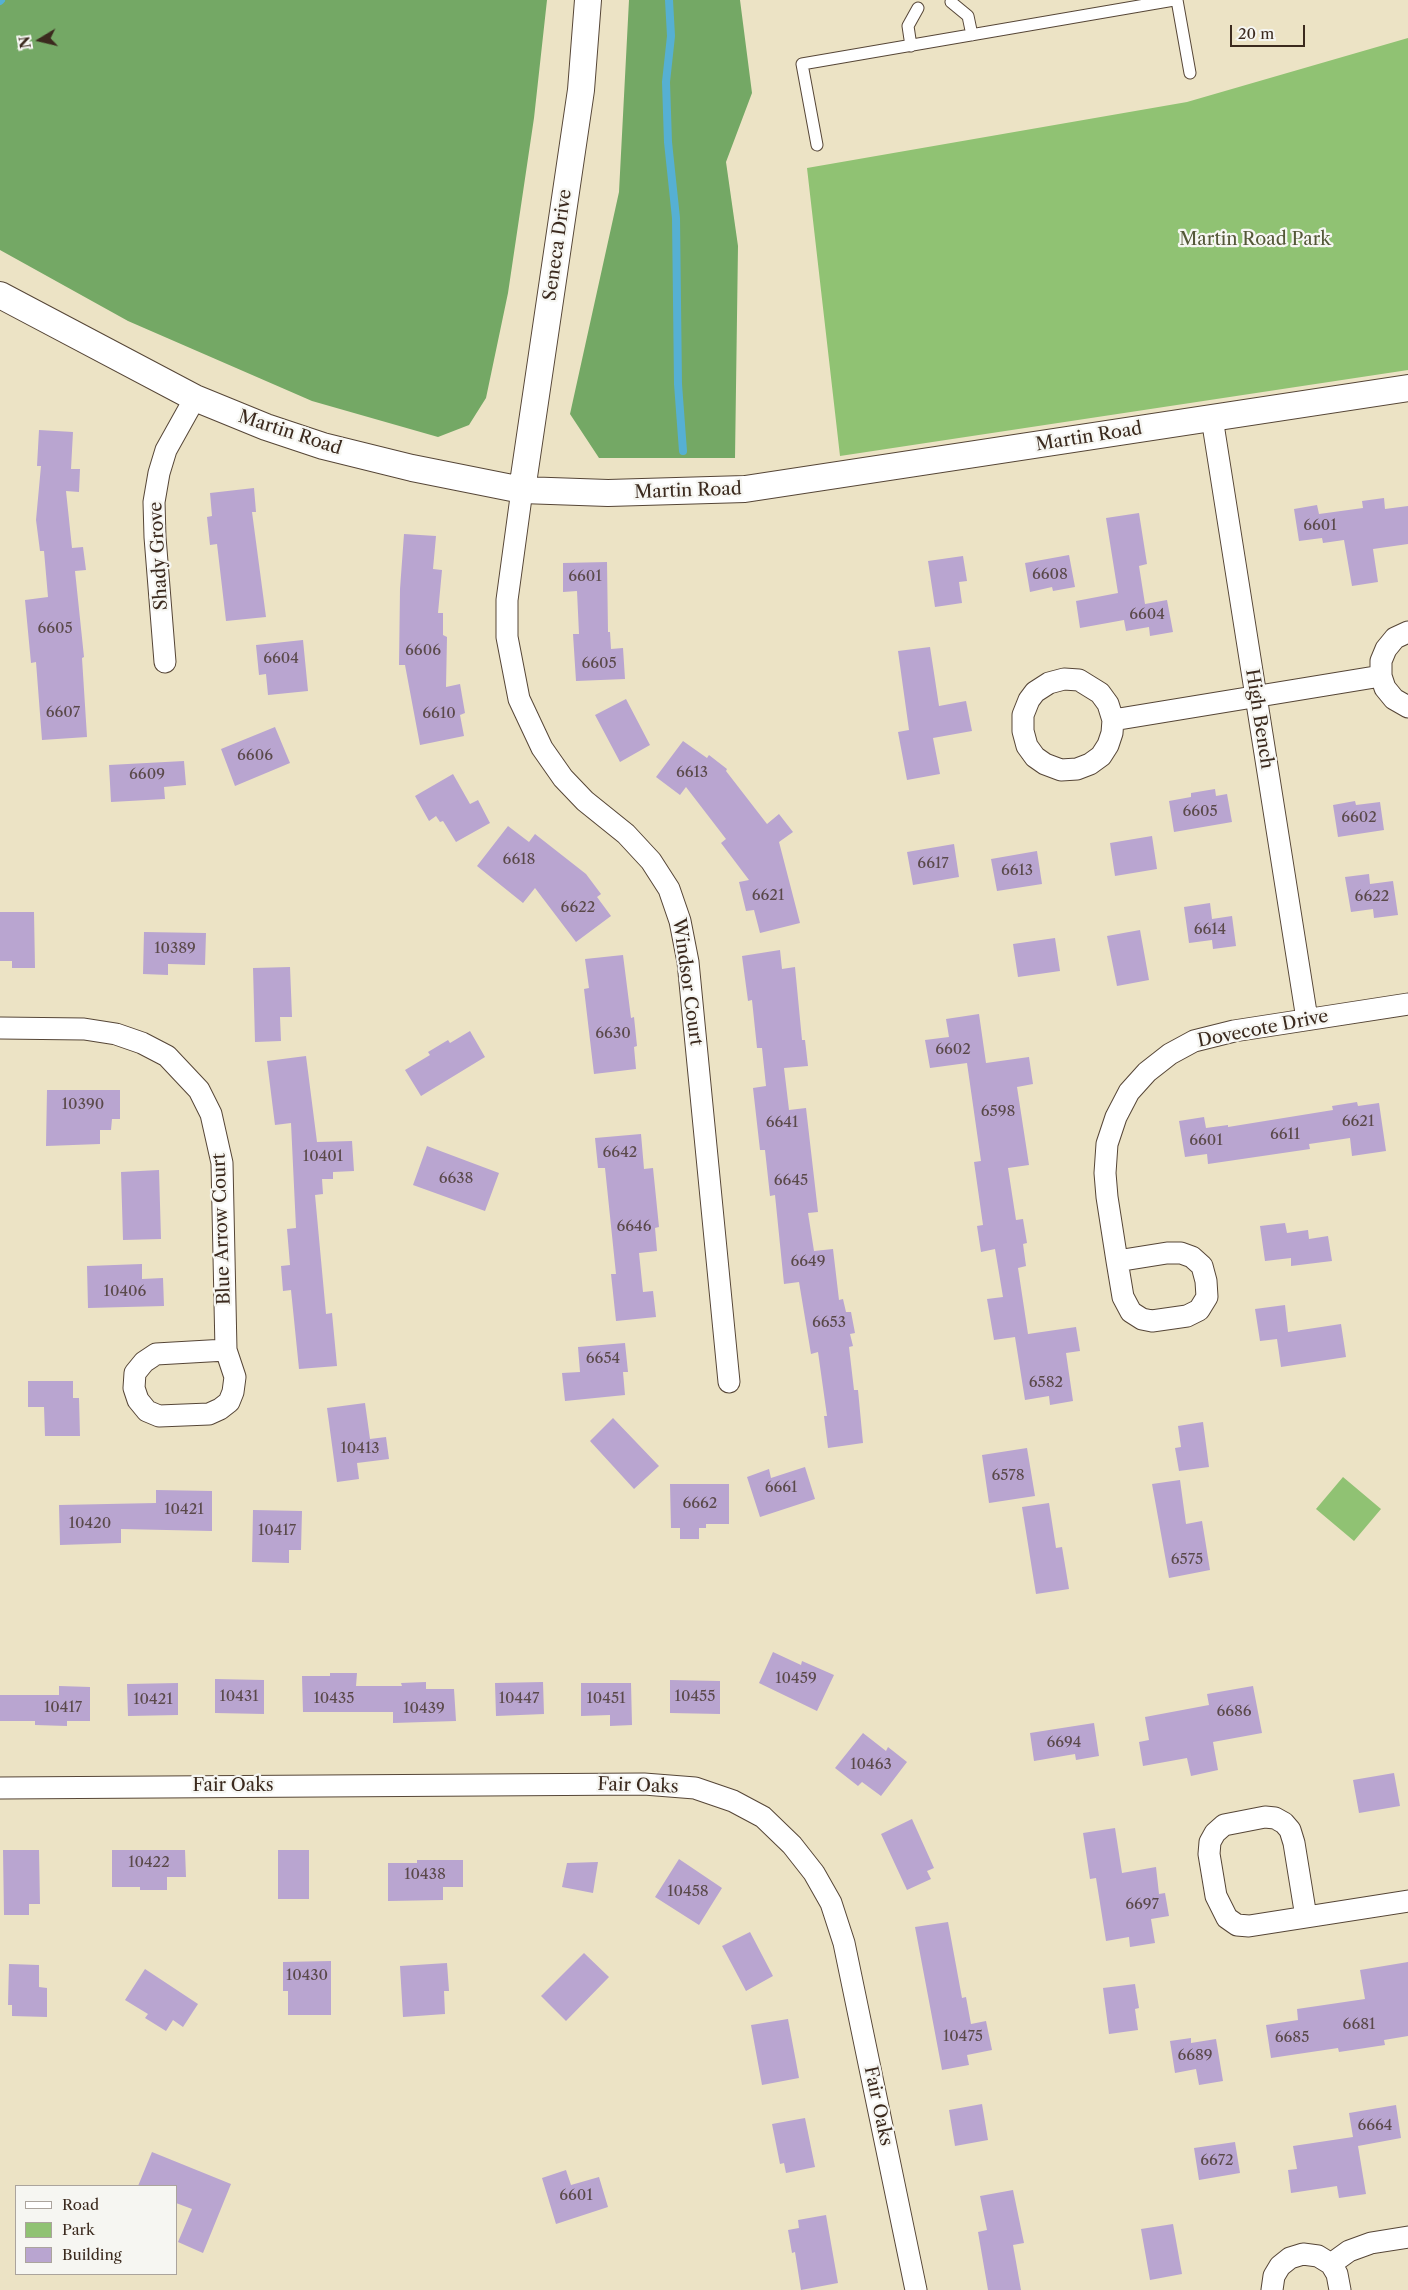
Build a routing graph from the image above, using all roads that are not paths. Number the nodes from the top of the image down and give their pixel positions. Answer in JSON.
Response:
{"nodes":[{"id":1,"x":588,"y":0,"type":"edge"},
{"id":2,"x":1176,"y":0,"type":"edge"},
{"id":3,"x":951,"y":2,"type":"dead end"},
{"id":4,"x":918,"y":8,"type":"dead end"},
{"id":5,"x":972,"y":35,"type":"junction"},
{"id":6,"x":911,"y":46,"type":"junction"},
{"id":7,"x":1190,"y":73,"type":"dead end"},
{"id":8,"x":816,"y":145,"type":"dead end"},
{"id":9,"x":0,"y":295,"type":"edge"},
{"id":10,"x":1408,"y":388,"type":"edge"},
{"id":11,"x":195,"y":398,"type":"junction"},
{"id":12,"x":1212,"y":418,"type":"junction"},
{"id":13,"x":522,"y":490,"type":"junction"},
{"id":14,"x":1408,"y":632,"type":"edge"},
{"id":15,"x":165,"y":662,"type":"dead end"},
{"id":16,"x":1381,"y":676,"type":"junction"},
{"id":17,"x":1256,"y":696,"type":"junction"},
{"id":18,"x":1408,"y":707,"type":"edge"},
{"id":19,"x":1113,"y":720,"type":"junction"},
{"id":20,"x":1408,"y":1004,"type":"edge"},
{"id":21,"x":1306,"y":1019,"type":"junction"},
{"id":22,"x":0,"y":1028,"type":"edge"},
{"id":23,"x":1117,"y":1261,"type":"dead end"},
{"id":24,"x":226,"y":1350,"type":"junction"},
{"id":25,"x":729,"y":1382,"type":"dead end"},
{"id":26,"x":0,"y":1788,"type":"edge"},
{"id":27,"x":1408,"y":1901,"type":"edge"},
{"id":28,"x":1306,"y":1917,"type":"junction"},
{"id":29,"x":1408,"y":2237,"type":"edge"},
{"id":30,"x":1331,"y":2264,"type":"junction"},
{"id":31,"x":916,"y":2290,"type":"edge"},
{"id":32,"x":1272,"y":2290,"type":"edge"},
{"id":33,"x":1340,"y":2290,"type":"edge"}],
"edges":[{"from":1,"to":13,"type":"street","name":"Seneca Drive"},
{"from":2,"to":5,"type":"lane"},
{"from":2,"to":7,"type":"lane"},
{"from":3,"to":5,"type":"lane"},
{"from":4,"to":6,"type":"lane"},
{"from":5,"to":6,"type":"lane"},
{"from":6,"to":8,"type":"lane"},
{"from":9,"to":11,"type":"street","name":"Martin Road"},
{"from":10,"to":12,"type":"street","name":"Martin Road"},
{"from":11,"to":13,"type":"street","name":"Martin Road"},
{"from":11,"to":15,"type":"street","name":"Shady Grove"},
{"from":12,"to":13,"type":"street","name":"Martin Road"},
{"from":12,"to":17,"type":"street","name":"High Bench"},
{"from":13,"to":25,"type":"street","name":"Windsor Court"},
{"from":14,"to":16,"type":"street"},
{"from":16,"to":17,"type":"street"},
{"from":16,"to":18,"type":"street"},
{"from":17,"to":19,"type":"street"},
{"from":17,"to":21,"type":"street","name":"High Bench"},
{"from":19,"to":19,"type":"street"},
{"from":20,"to":21,"type":"street","name":"Dovecote Drive"},
{"from":21,"to":23,"type":"street","name":"Dovecote Drive"},
{"from":22,"to":24,"type":"street","name":"Blue Arrow Court"},
{"from":24,"to":24,"type":"street","name":"Blue Arrow Court"},
{"from":26,"to":31,"type":"street","name":"Fair Oaks"},
{"from":27,"to":28,"type":"street"},
{"from":28,"to":28,"type":"street"},
{"from":29,"to":30,"type":"street"},
{"from":30,"to":32,"type":"street"},
{"from":30,"to":33,"type":"street"}]}
